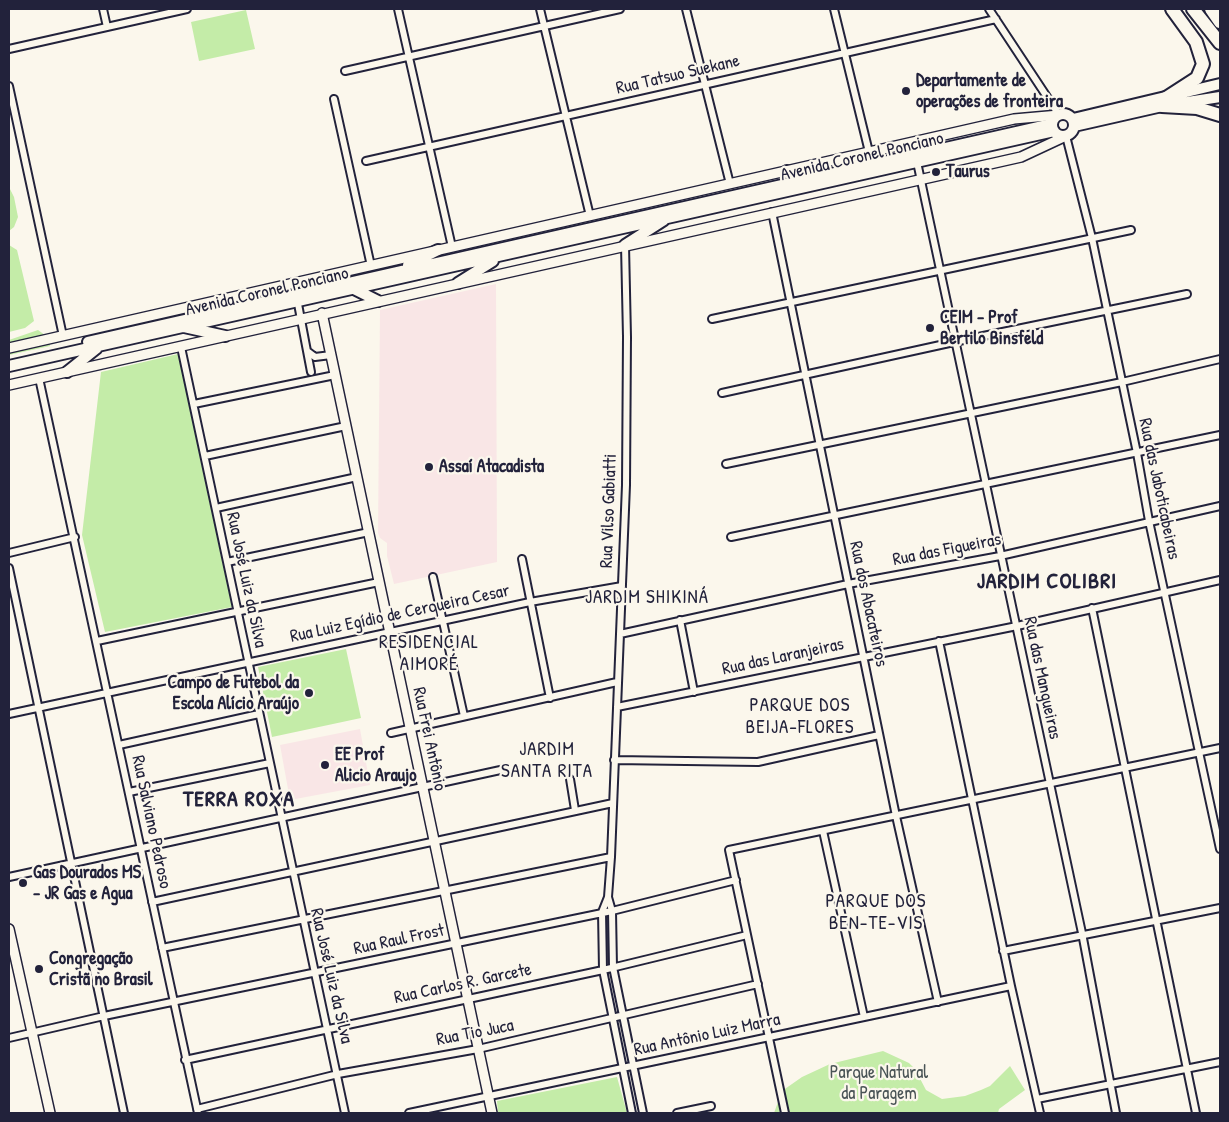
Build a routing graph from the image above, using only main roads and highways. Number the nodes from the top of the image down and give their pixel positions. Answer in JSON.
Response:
{"nodes":[{"id":1,"x":1172,"y":9,"type":"edge"},
{"id":2,"x":1193,"y":9,"type":"edge"},
{"id":3,"x":1211,"y":9,"type":"edge"},
{"id":4,"x":1220,"y":22,"type":"edge"},
{"id":5,"x":1220,"y":43,"type":"edge"},
{"id":6,"x":1220,"y":84,"type":"edge"},
{"id":7,"x":1220,"y":97,"type":"edge"},
{"id":8,"x":1164,"y":102,"type":"junction"},
{"id":9,"x":1059,"y":114,"type":"junction"},
{"id":10,"x":1220,"y":115,"type":"edge"},
{"id":11,"x":1074,"y":122,"type":"junction"},
{"id":12,"x":1053,"y":127,"type":"junction"},
{"id":13,"x":1066,"y":136,"type":"junction"},
{"id":14,"x":869,"y":152,"type":"junction"},
{"id":15,"x":787,"y":171,"type":"junction"},
{"id":16,"x":842,"y":171,"type":"junction"},
{"id":17,"x":795,"y":185,"type":"junction"},
{"id":18,"x":666,"y":218,"type":"junction"},
{"id":19,"x":625,"y":245,"type":"junction"},
{"id":20,"x":438,"y":250,"type":"junction"},
{"id":21,"x":502,"y":255,"type":"junction"},
{"id":22,"x":391,"y":273,"type":"junction"},
{"id":23,"x":458,"y":283,"type":"junction"},
{"id":24,"x":354,"y":289,"type":"junction"},
{"id":25,"x":322,"y":292,"type":"junction"},
{"id":26,"x":297,"y":298,"type":"junction"},
{"id":27,"x":378,"y":301,"type":"junction"},
{"id":28,"x":322,"y":313,"type":"junction"},
{"id":29,"x":183,"y":327,"type":"junction"},
{"id":30,"x":225,"y":336,"type":"junction"},
{"id":31,"x":99,"y":346,"type":"junction"},
{"id":32,"x":9,"y":348,"type":"edge"},
{"id":33,"x":9,"y":359,"type":"edge"},
{"id":34,"x":9,"y":366,"type":"edge"},
{"id":35,"x":67,"y":372,"type":"junction"},
{"id":36,"x":9,"y":385,"type":"edge"},
{"id":37,"x":9,"y":929,"type":"edge"},
{"id":38,"x":50,"y":1113,"type":"edge"},
{"id":39,"x":492,"y":1113,"type":"edge"}],
"edges":[{"from":1,"to":8,"type":"highway"},
{"from":2,"to":5,"type":"highway"},
{"from":3,"to":4,"type":"highway"},
{"from":6,"to":8,"type":"main road"},
{"from":7,"to":8,"type":"main road"},
{"from":8,"to":10,"type":"highway"},
{"from":8,"to":11,"type":"main road"},
{"from":9,"to":11,"type":"main road"},
{"from":9,"to":12,"type":"main road"},
{"from":9,"to":14,"type":"main road"},
{"from":11,"to":13,"type":"main road"},
{"from":12,"to":13,"type":"main road"},
{"from":12,"to":16,"type":"main road"},
{"from":12,"to":17,"type":"main road","name":"Avenida Coronel Ponciano"},
{"from":13,"to":19,"type":"main road"},
{"from":14,"to":15,"type":"main road"},
{"from":14,"to":16,"type":"main road"},
{"from":15,"to":17,"type":"main road"},
{"from":15,"to":20,"type":"main road"},
{"from":16,"to":17,"type":"main road"},
{"from":17,"to":18,"type":"main road","name":"Avenida Coronel Ponciano"},
{"from":17,"to":22,"type":"main road"},
{"from":18,"to":19,"type":"main road"},
{"from":18,"to":21,"type":"main road","name":"Avenida Coronel Ponciano"},
{"from":19,"to":23,"type":"main road"},
{"from":20,"to":22,"type":"main road"},
{"from":20,"to":32,"type":"main road"},
{"from":21,"to":23,"type":"main road"},
{"from":21,"to":24,"type":"main road","name":"Avenida Coronel Ponciano"},
{"from":22,"to":25,"type":"main road"},
{"from":23,"to":27,"type":"main road"},
{"from":24,"to":25,"type":"main road","name":"Avenida Coronel Ponciano"},
{"from":24,"to":27,"type":"main road"},
{"from":25,"to":26,"type":"main road","name":"Avenida Coronel Ponciano"},
{"from":26,"to":29,"type":"main road","name":"Avenida Coronel Ponciano"},
{"from":26,"to":33,"type":"main road"},
{"from":27,"to":28,"type":"main road"},
{"from":28,"to":30,"type":"main road"},
{"from":28,"to":39,"type":"main road","name":"Rua Frei Antônio"},
{"from":29,"to":30,"type":"main road"},
{"from":29,"to":31,"type":"main road","name":"Avenida Coronel Ponciano"},
{"from":30,"to":35,"type":"main road"},
{"from":31,"to":34,"type":"main road","name":"Avenida Coronel Ponciano"},
{"from":31,"to":35,"type":"main road"},
{"from":35,"to":36,"type":"main road"},
{"from":37,"to":38,"type":"main road"}]}
